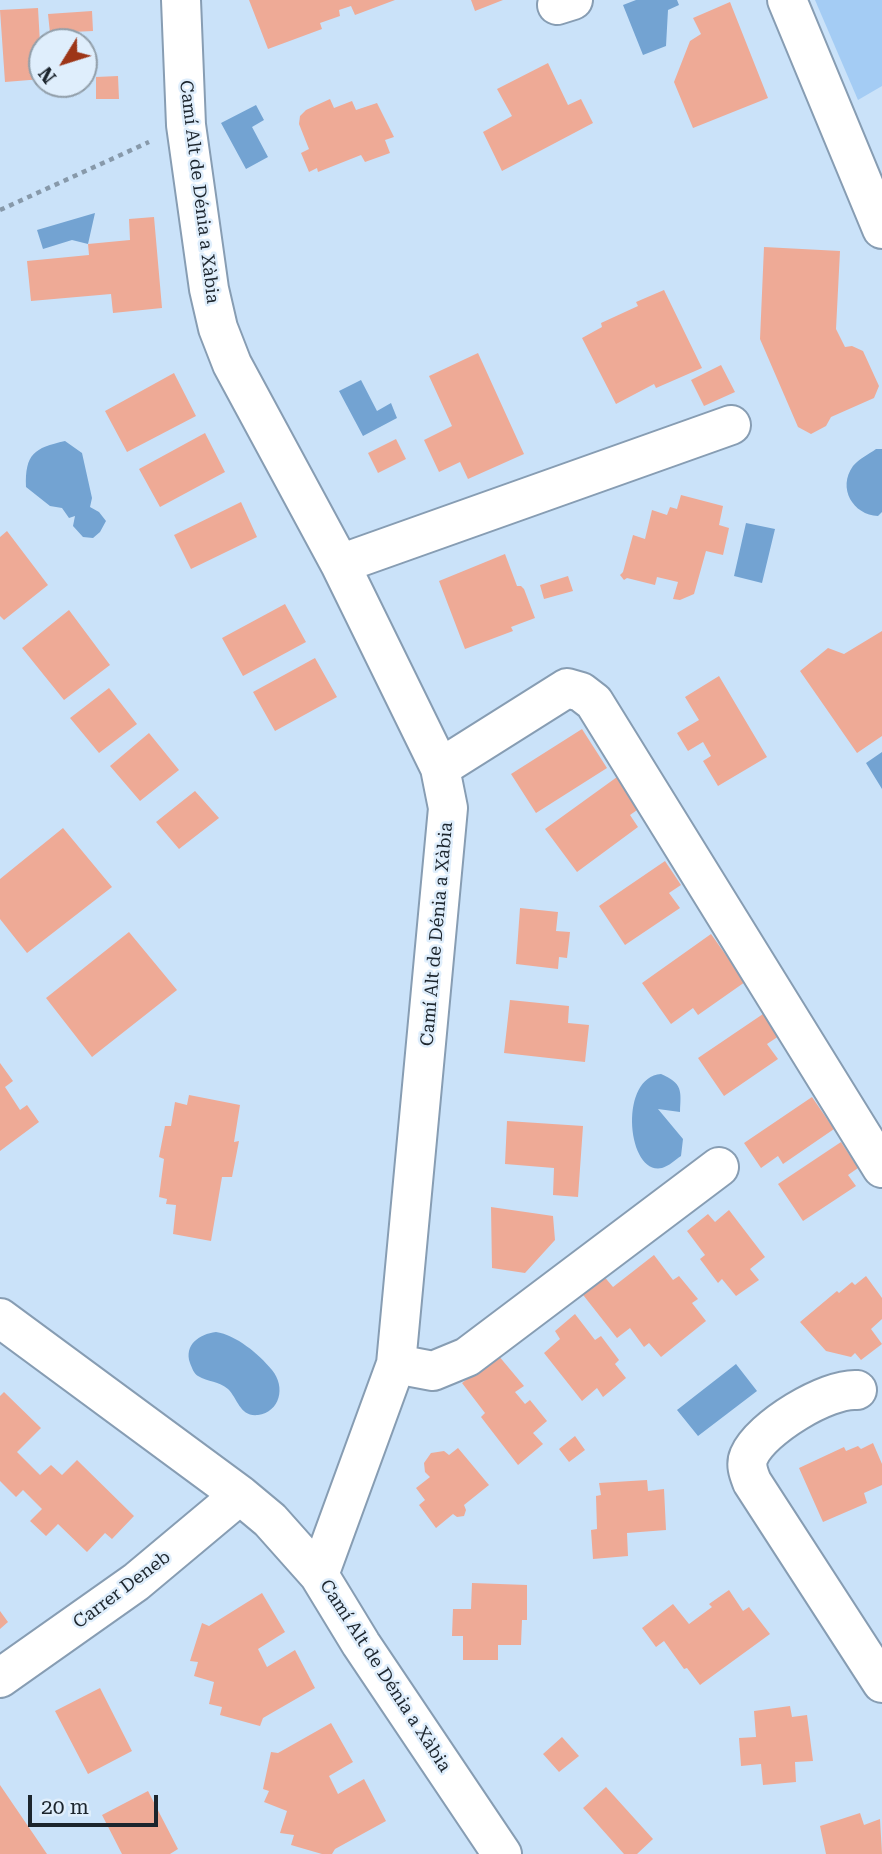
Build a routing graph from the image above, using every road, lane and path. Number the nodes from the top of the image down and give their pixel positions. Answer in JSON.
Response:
{"nodes":[{"id":1,"x":181,"y":0,"type":"edge"},
{"id":2,"x":787,"y":0,"type":"edge"},
{"id":3,"x":186,"y":125,"type":"junction"},
{"id":4,"x":0,"y":211,"type":"edge"},
{"id":5,"x":882,"y":229,"type":"edge"},
{"id":6,"x":731,"y":425,"type":"dead end"},
{"id":7,"x":340,"y":564,"type":"junction"},
{"id":8,"x":439,"y":768,"type":"junction"},
{"id":9,"x":719,"y":1167,"type":"dead end"},
{"id":10,"x":882,"y":1168,"type":"edge"},
{"id":11,"x":0,"y":1318,"type":"edge"},
{"id":12,"x":396,"y":1364,"type":"junction"},
{"id":13,"x":857,"y":1390,"type":"dead end"},
{"id":14,"x":240,"y":1495,"type":"junction"},
{"id":15,"x":318,"y":1575,"type":"junction"},
{"id":16,"x":0,"y":1678,"type":"edge"},
{"id":17,"x":882,"y":1683,"type":"edge"},
{"id":18,"x":502,"y":1854,"type":"edge"}],
"edges":[{"from":1,"to":3,"type":"street","name":"Camí Alt de Dénia a Xàbia"},
{"from":2,"to":5,"type":"street"},
{"from":3,"to":4,"type":"path"},
{"from":3,"to":7,"type":"street","name":"Camí Alt de Dénia a Xàbia"},
{"from":6,"to":7,"type":"street"},
{"from":7,"to":8,"type":"street","name":"Camí Alt de Dénia a Xàbia"},
{"from":8,"to":10,"type":"street"},
{"from":8,"to":12,"type":"street","name":"Camí Alt de Dénia a Xàbia"},
{"from":9,"to":12,"type":"street"},
{"from":11,"to":14,"type":"street"},
{"from":12,"to":15,"type":"street","name":"Camí Alt de Dénia a Xàbia"},
{"from":13,"to":17,"type":"street"},
{"from":14,"to":15,"type":"street"},
{"from":14,"to":16,"type":"street","name":"Carrer Deneb"},
{"from":15,"to":18,"type":"street","name":"Camí Alt de Dénia a Xàbia"}]}
